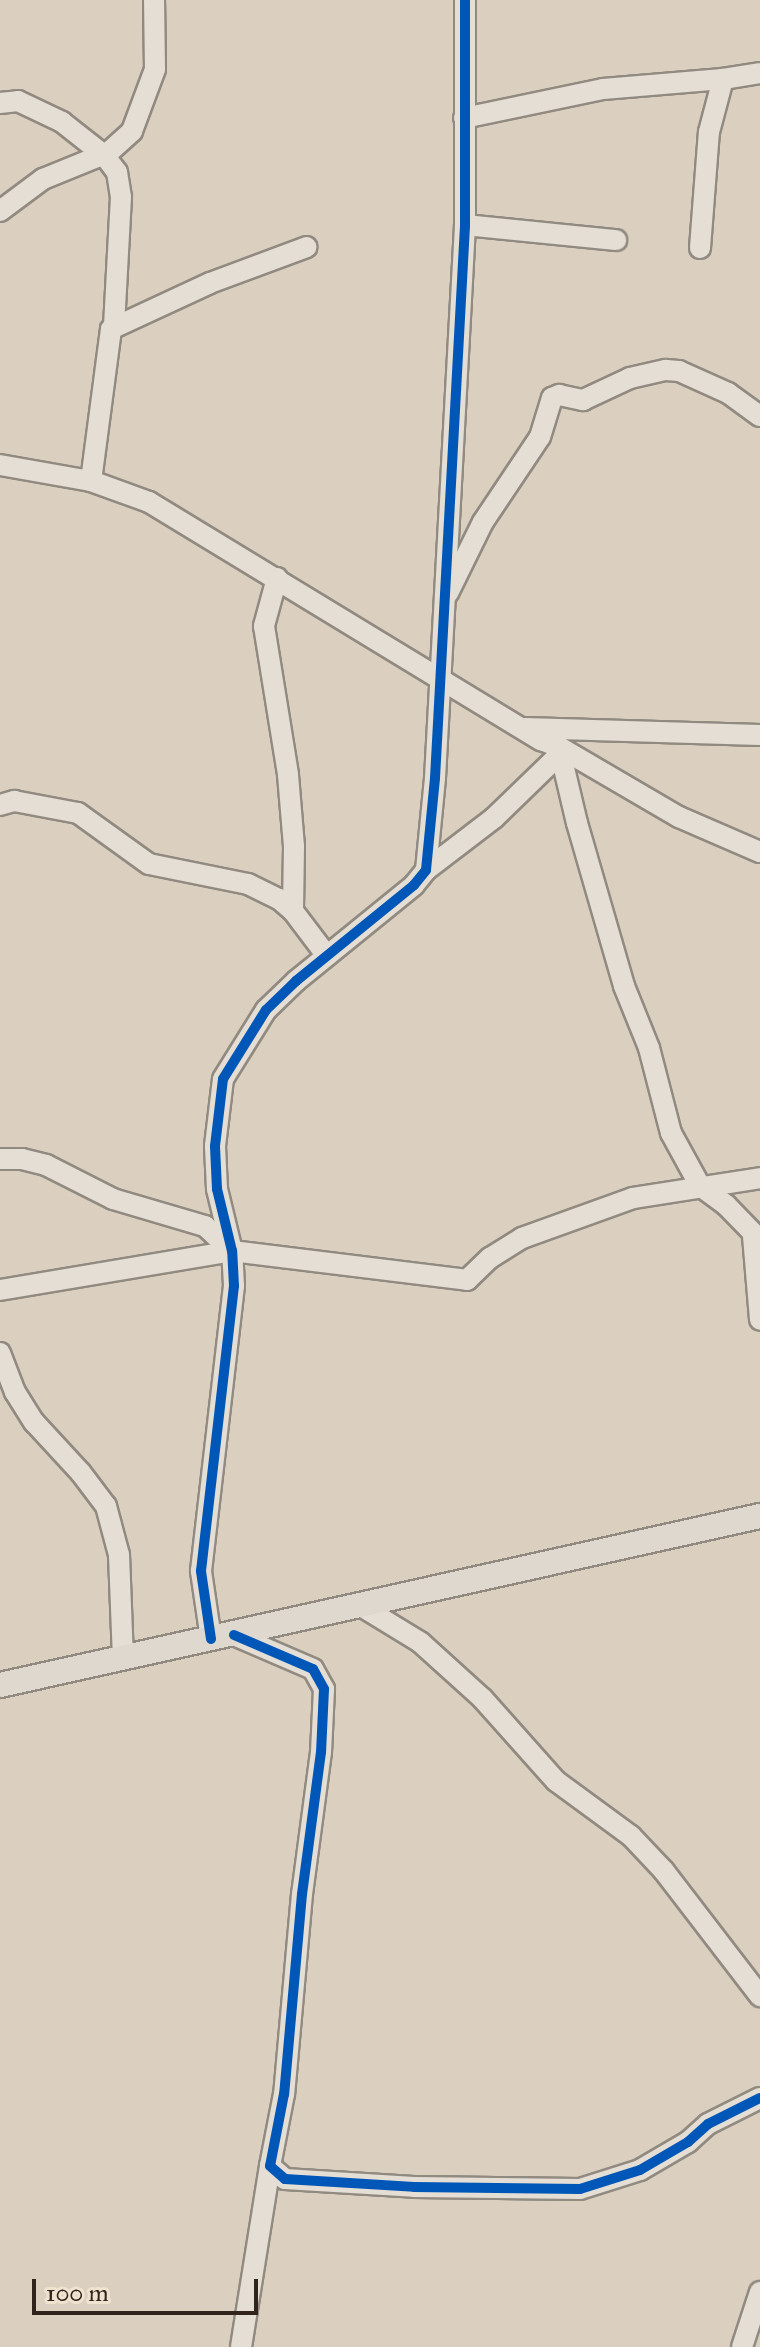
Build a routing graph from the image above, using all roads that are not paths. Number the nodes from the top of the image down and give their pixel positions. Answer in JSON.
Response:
{"nodes":[{"id":1,"x":154,"y":0,"type":"edge"},
{"id":2,"x":465,"y":0,"type":"edge"},
{"id":3,"x":760,"y":73,"type":"edge"},
{"id":4,"x":723,"y":79,"type":"junction"},
{"id":5,"x":0,"y":103,"type":"edge"},
{"id":6,"x":464,"y":118,"type":"junction"},
{"id":7,"x":104,"y":155,"type":"junction"},
{"id":8,"x":3,"y":200,"type":"edge"},
{"id":9,"x":465,"y":225,"type":"junction"},
{"id":10,"x":616,"y":240,"type":"dead end"},
{"id":11,"x":307,"y":247,"type":"dead end"},
{"id":12,"x":700,"y":248,"type":"dead end"},
{"id":13,"x":114,"y":326,"type":"junction"},
{"id":14,"x":760,"y":416,"type":"edge"},
{"id":15,"x":0,"y":465,"type":"edge"},
{"id":16,"x":91,"y":481,"type":"junction"},
{"id":17,"x":277,"y":578,"type":"junction"},
{"id":18,"x":446,"y":596,"type":"junction"},
{"id":19,"x":441,"y":678,"type":"junction"},
{"id":20,"x":525,"y":728,"type":"junction"},
{"id":21,"x":760,"y":735,"type":"edge"},
{"id":22,"x":559,"y":751,"type":"junction"},
{"id":23,"x":0,"y":805,"type":"edge"},
{"id":24,"x":760,"y":852,"type":"edge"},
{"id":25,"x":426,"y":870,"type":"junction"},
{"id":26,"x":293,"y":911,"type":"junction"},
{"id":27,"x":327,"y":956,"type":"junction"},
{"id":28,"x":0,"y":1159,"type":"edge"},
{"id":29,"x":760,"y":1178,"type":"edge"},
{"id":30,"x":700,"y":1186,"type":"junction"},
{"id":31,"x":756,"y":1238,"type":"edge"},
{"id":32,"x":232,"y":1251,"type":"junction"},
{"id":33,"x":0,"y":1290,"type":"edge"},
{"id":34,"x":760,"y":1320,"type":"edge"},
{"id":35,"x":0,"y":1353,"type":"edge"},
{"id":36,"x":760,"y":1516,"type":"edge"},
{"id":37,"x":361,"y":1606,"type":"junction"},
{"id":38,"x":223,"y":1637,"type":"junction"},
{"id":39,"x":123,"y":1658,"type":"junction"},
{"id":40,"x":0,"y":1685,"type":"edge"},
{"id":41,"x":760,"y":1996,"type":"edge"},
{"id":42,"x":760,"y":2098,"type":"edge"},
{"id":43,"x":270,"y":2166,"type":"junction"},
{"id":44,"x":760,"y":2292,"type":"edge"},
{"id":45,"x":241,"y":2347,"type":"edge"},
{"id":46,"x":742,"y":2347,"type":"edge"}],
"edges":[{"from":1,"to":7,"type":"street"},
{"from":2,"to":6,"type":"street"},
{"from":3,"to":4,"type":"street"},
{"from":4,"to":6,"type":"street"},
{"from":4,"to":12,"type":"street"},
{"from":5,"to":7,"type":"street"},
{"from":6,"to":9,"type":"street"},
{"from":7,"to":8,"type":"street"},
{"from":7,"to":13,"type":"street"},
{"from":9,"to":10,"type":"street"},
{"from":9,"to":18,"type":"street"},
{"from":11,"to":13,"type":"street"},
{"from":13,"to":16,"type":"street"},
{"from":14,"to":18,"type":"street"},
{"from":15,"to":16,"type":"street"},
{"from":16,"to":17,"type":"street"},
{"from":17,"to":19,"type":"street"},
{"from":17,"to":26,"type":"street"},
{"from":18,"to":19,"type":"street"},
{"from":19,"to":20,"type":"street"},
{"from":19,"to":25,"type":"street"},
{"from":20,"to":21,"type":"street"},
{"from":20,"to":22,"type":"street"},
{"from":22,"to":24,"type":"street"},
{"from":22,"to":25,"type":"street"},
{"from":22,"to":30,"type":"street"},
{"from":23,"to":26,"type":"street"},
{"from":25,"to":27,"type":"street"},
{"from":26,"to":27,"type":"street"},
{"from":27,"to":32,"type":"street"},
{"from":28,"to":32,"type":"street"},
{"from":29,"to":30,"type":"street"},
{"from":30,"to":31,"type":"street"},
{"from":30,"to":32,"type":"street"},
{"from":31,"to":34,"type":"street"},
{"from":32,"to":33,"type":"street"},
{"from":32,"to":38,"type":"street"},
{"from":35,"to":39,"type":"street"},
{"from":36,"to":37,"type":"main road"},
{"from":37,"to":38,"type":"main road"},
{"from":37,"to":41,"type":"street"},
{"from":38,"to":39,"type":"main road"},
{"from":38,"to":43,"type":"street"},
{"from":39,"to":40,"type":"main road"},
{"from":42,"to":43,"type":"street"},
{"from":43,"to":45,"type":"street"},
{"from":44,"to":46,"type":"street"}]}
